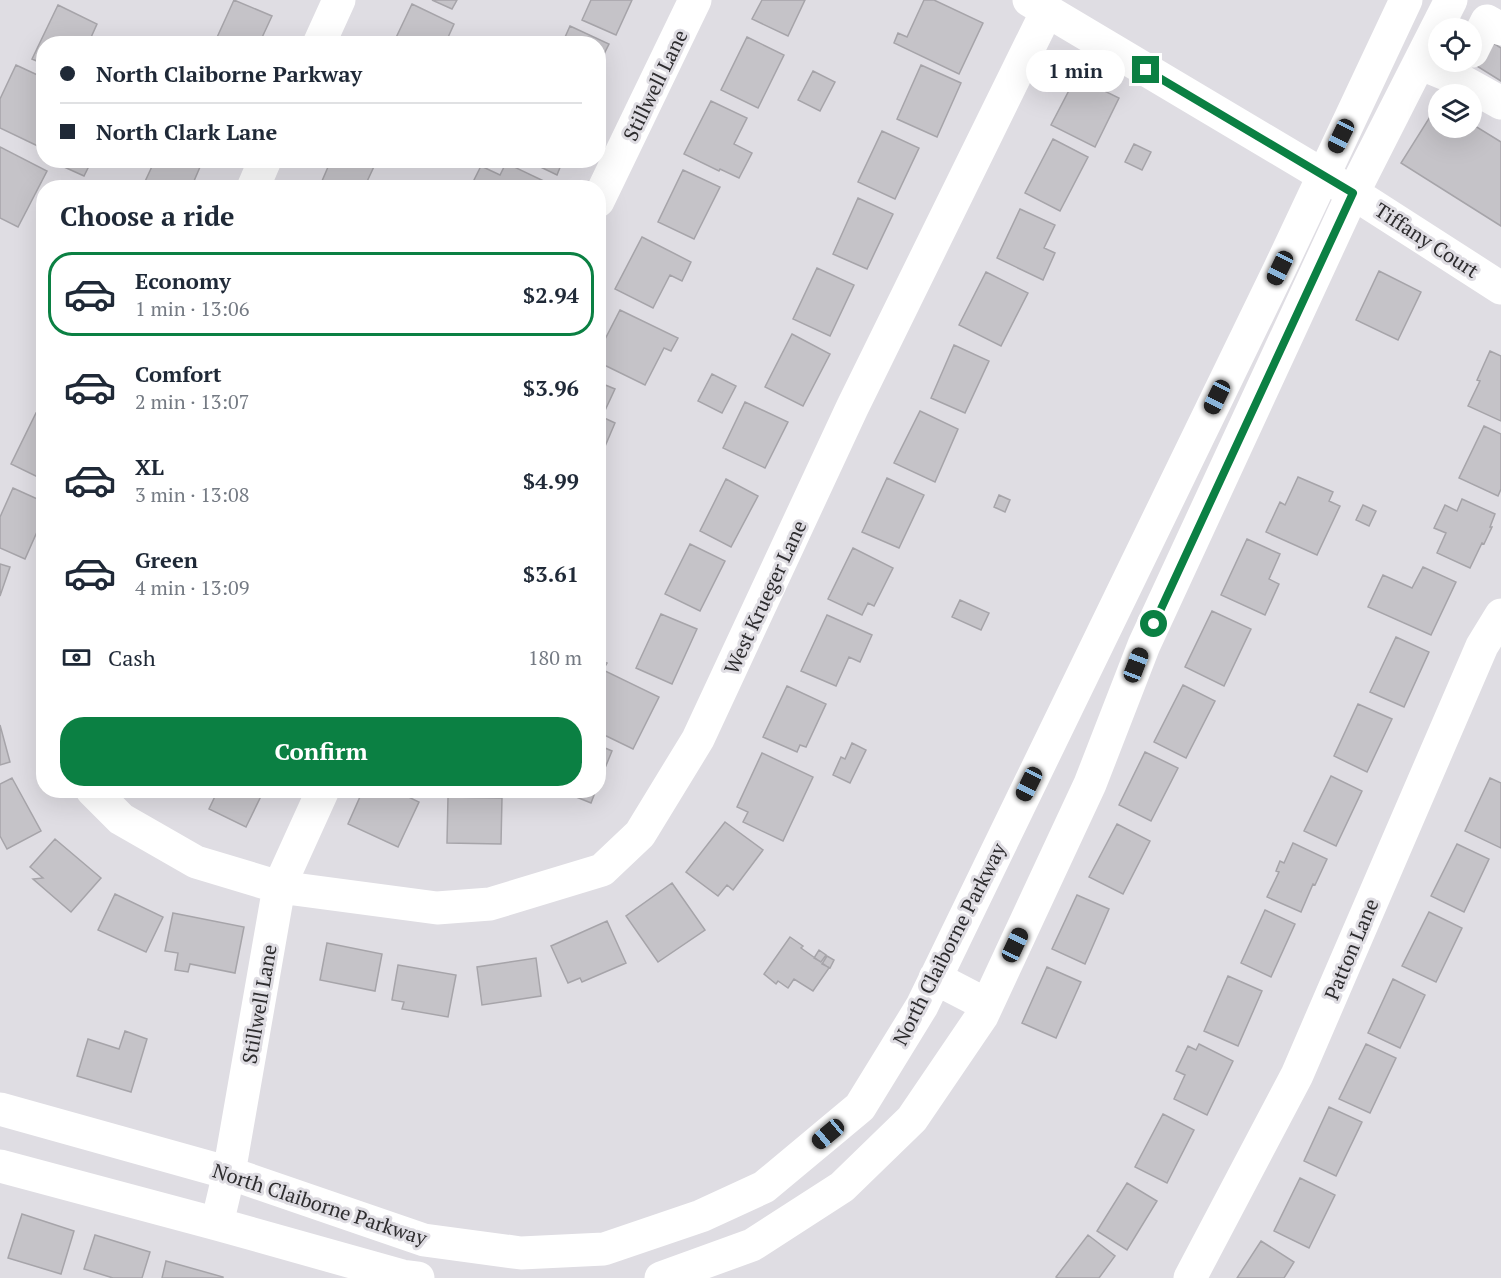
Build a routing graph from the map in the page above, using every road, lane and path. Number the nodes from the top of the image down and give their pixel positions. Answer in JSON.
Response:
{"nodes":[{"id":1,"x":339,"y":0,"type":"edge"},
{"id":2,"x":695,"y":0,"type":"edge"},
{"id":3,"x":1406,"y":0,"type":"edge"},
{"id":4,"x":1451,"y":0,"type":"edge"},
{"id":5,"x":1038,"y":5,"type":"edge"},
{"id":6,"x":1501,"y":29,"type":"edge"},
{"id":7,"x":1482,"y":31,"type":"edge"},
{"id":8,"x":323,"y":36,"type":"edge"},
{"id":9,"x":1419,"y":63,"type":"junction"},
{"id":10,"x":1428,"y":63,"type":"edge"},
{"id":11,"x":1472,"y":72,"type":"edge"},
{"id":12,"x":1501,"y":104,"type":"edge"},
{"id":13,"x":1323,"y":175,"type":"junction"},
{"id":14,"x":606,"y":184,"type":"edge"},
{"id":15,"x":1353,"y":193,"type":"junction"},
{"id":16,"x":1501,"y":288,"type":"edge"},
{"id":17,"x":1501,"y":615,"type":"edge"},
{"id":18,"x":100,"y":798,"type":"edge"},
{"id":19,"x":319,"y":798,"type":"edge"},
{"id":20,"x":279,"y":888,"type":"junction"},
{"id":21,"x":935,"y":978,"type":"junction"},
{"id":22,"x":987,"y":1005,"type":"junction"},
{"id":23,"x":0,"y":1109,"type":"edge"},
{"id":24,"x":0,"y":1166,"type":"edge"},
{"id":25,"x":228,"y":1173,"type":"junction"},
{"id":26,"x":217,"y":1224,"type":"junction"},
{"id":27,"x":418,"y":1278,"type":"edge"},
{"id":28,"x":661,"y":1278,"type":"edge"},
{"id":29,"x":1190,"y":1278,"type":"edge"}],
"edges":[{"from":1,"to":8,"type":"street"},
{"from":2,"to":14,"type":"street","name":"Stillwell Lane"},
{"from":3,"to":13,"type":"street","name":"North Claiborne Parkway"},
{"from":4,"to":9,"type":"street"},
{"from":5,"to":13,"type":"street","name":"Tiffany Court"},
{"from":5,"to":20,"type":"street","name":"West Krueger Lane"},
{"from":6,"to":7,"type":"street"},
{"from":9,"to":10,"type":"street"},
{"from":9,"to":15,"type":"street"},
{"from":11,"to":12,"type":"street"},
{"from":13,"to":15,"type":"street","name":"Tiffany Court"},
{"from":13,"to":21,"type":"street","name":"North Claiborne Parkway"},
{"from":15,"to":16,"type":"street","name":"Tiffany Court"},
{"from":15,"to":22,"type":"street"},
{"from":17,"to":29,"type":"street","name":"Patton Lane"},
{"from":18,"to":20,"type":"street","name":"West Krueger Lane"},
{"from":19,"to":20,"type":"street","name":"Stillwell Lane"},
{"from":20,"to":25,"type":"street","name":"Stillwell Lane"},
{"from":21,"to":22,"type":"street"},
{"from":21,"to":25,"type":"street","name":"North Claiborne Parkway"},
{"from":22,"to":28,"type":"street"},
{"from":23,"to":25,"type":"street","name":"North Claiborne Parkway"},
{"from":24,"to":26,"type":"street","name":"North Claiborne Parkway"},
{"from":25,"to":26,"type":"street","name":"Stillwell Lane"},
{"from":26,"to":27,"type":"street","name":"North Claiborne Parkway"}]}
